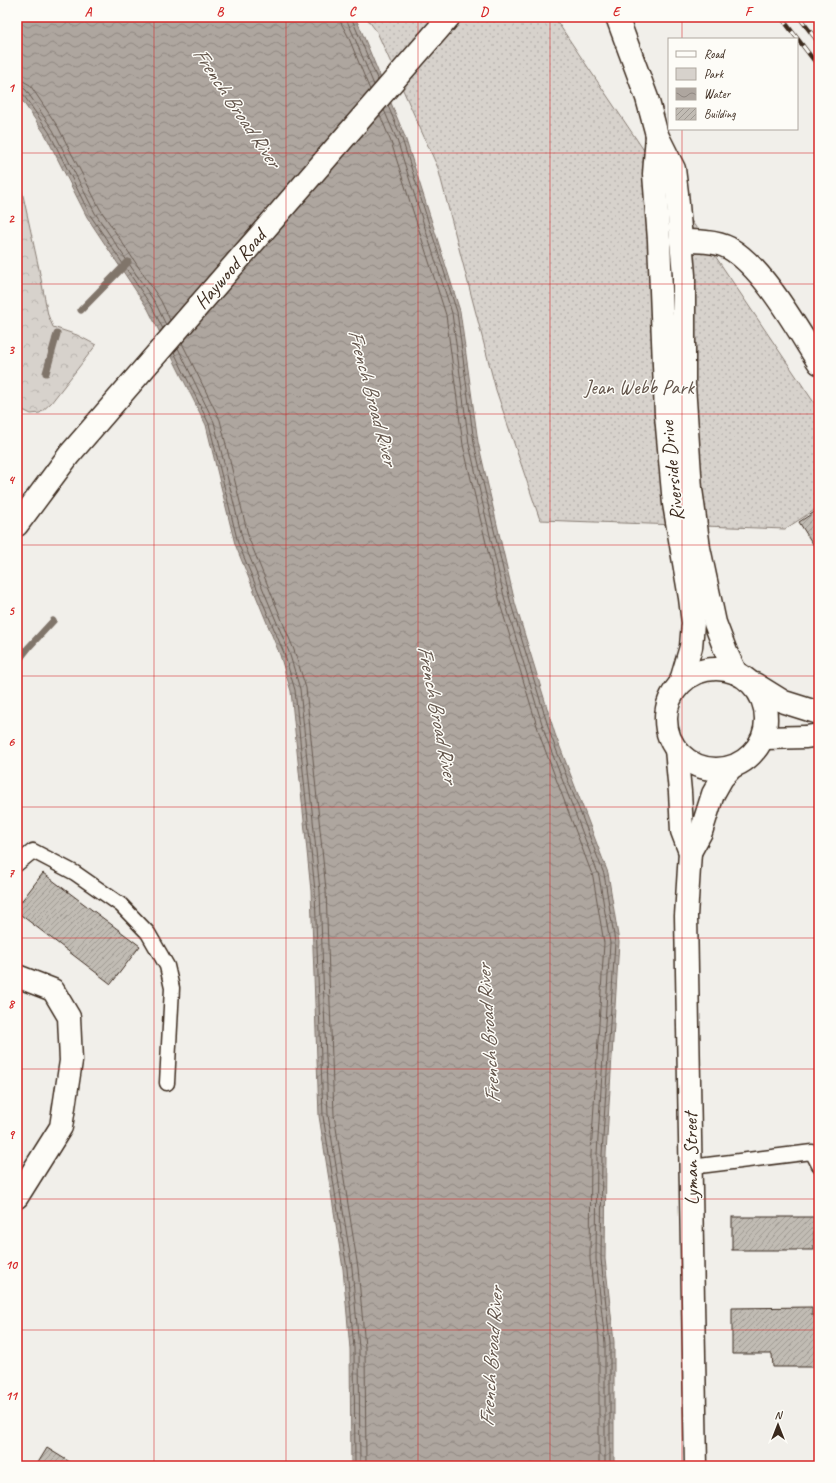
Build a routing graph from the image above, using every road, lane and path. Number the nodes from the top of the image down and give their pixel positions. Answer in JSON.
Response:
{"nodes":[{"id":1,"x":449,"y":17,"type":"edge"},
{"id":2,"x":617,"y":17,"type":"edge"},
{"id":3,"x":657,"y":135,"type":"junction"},
{"id":4,"x":681,"y":241,"type":"junction"},
{"id":5,"x":819,"y":363,"type":"edge"},
{"id":6,"x":17,"y":525,"type":"edge"},
{"id":7,"x":743,"y":677,"type":"junction"},
{"id":8,"x":680,"y":684,"type":"junction"},
{"id":9,"x":819,"y":713,"type":"edge"},
{"id":10,"x":819,"y":735,"type":"edge"},
{"id":11,"x":764,"y":738,"type":"junction"},
{"id":12,"x":676,"y":749,"type":"junction"},
{"id":13,"x":732,"y":767,"type":"junction"},
{"id":14,"x":690,"y":852,"type":"junction"},
{"id":15,"x":17,"y":864,"type":"edge"},
{"id":16,"x":17,"y":976,"type":"edge"},
{"id":17,"x":167,"y":1083,"type":"dead end"},
{"id":18,"x":815,"y":1152,"type":"edge"},
{"id":19,"x":819,"y":1165,"type":"edge"},
{"id":20,"x":691,"y":1167,"type":"junction"},
{"id":21,"x":17,"y":1197,"type":"edge"},
{"id":22,"x":696,"y":1466,"type":"edge"}],
"edges":[{"from":1,"to":6,"type":"main road","name":"Haywood Road"},
{"from":2,"to":3,"type":"main road","name":"Riverside Drive"},
{"from":3,"to":4,"type":"main road","name":"Riverside Drive"},
{"from":3,"to":8,"type":"main road","name":"Riverside Drive"},
{"from":4,"to":5,"type":"main road"},
{"from":4,"to":7,"type":"main road","name":"Riverside Drive"},
{"from":7,"to":8,"type":"main road"},
{"from":7,"to":9,"type":"main road"},
{"from":7,"to":11,"type":"main road"},
{"from":8,"to":12,"type":"main road"},
{"from":10,"to":11,"type":"main road"},
{"from":11,"to":13,"type":"main road"},
{"from":12,"to":13,"type":"main road"},
{"from":12,"to":14,"type":"main road","name":"Lyman Street"},
{"from":13,"to":14,"type":"main road","name":"Lyman Street"},
{"from":14,"to":20,"type":"main road","name":"Lyman Street"},
{"from":15,"to":17,"type":"lane"},
{"from":16,"to":21,"type":"main road"},
{"from":18,"to":19,"type":"lane"},
{"from":18,"to":20,"type":"lane"},
{"from":20,"to":22,"type":"main road","name":"Lyman Street"}]}
